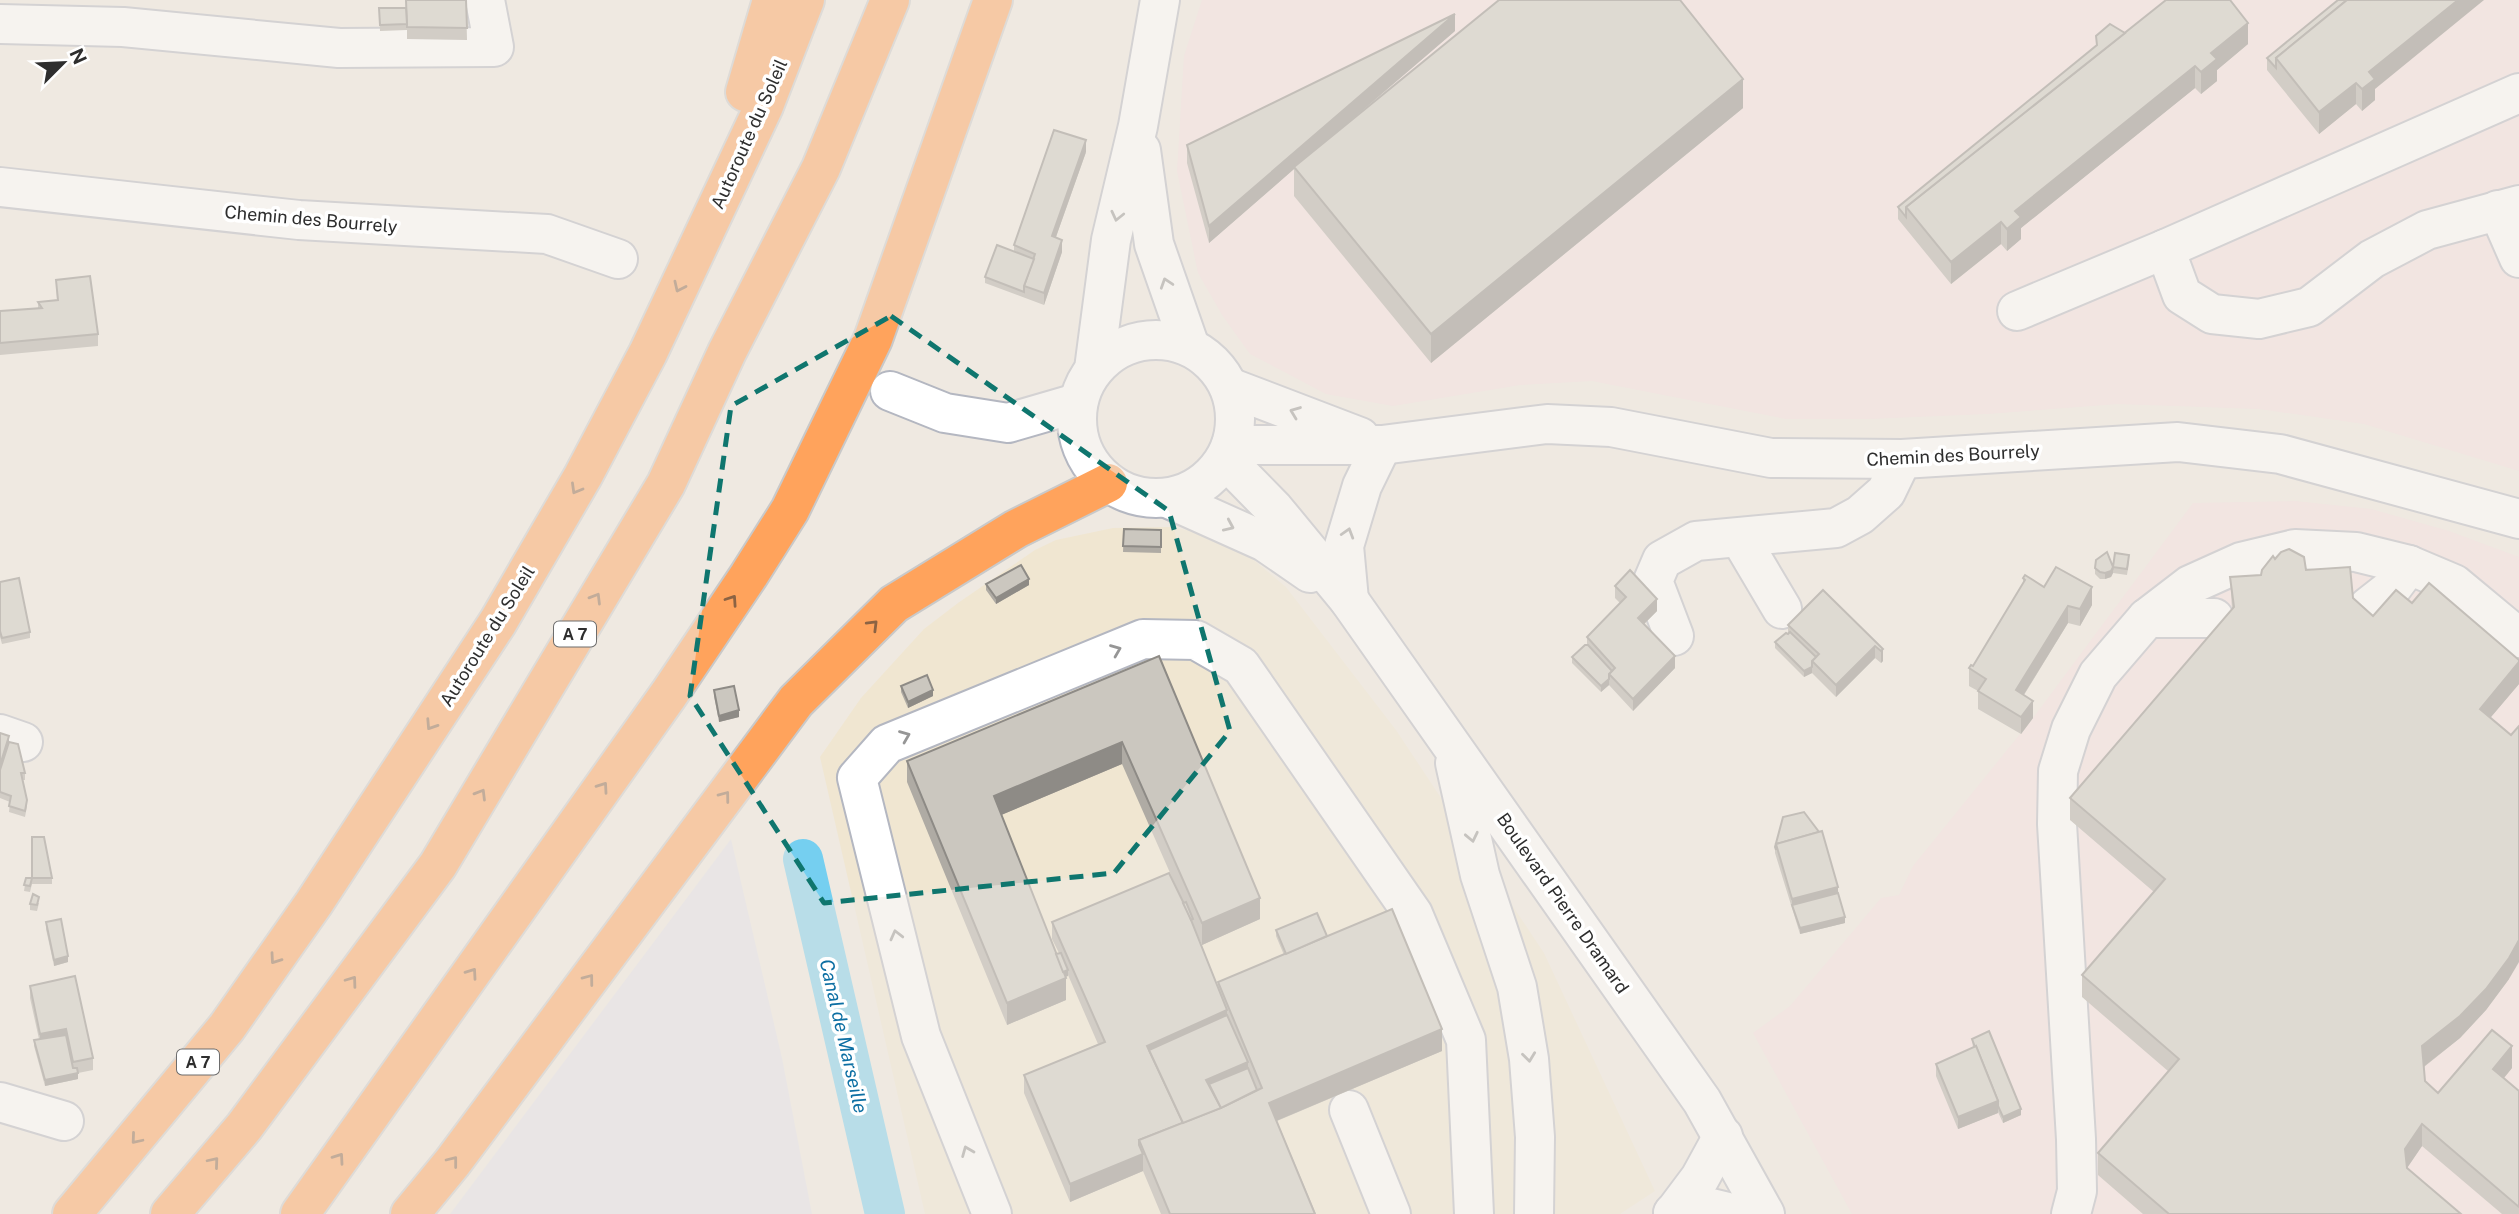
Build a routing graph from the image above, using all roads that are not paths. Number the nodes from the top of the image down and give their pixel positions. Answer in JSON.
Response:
{"nodes":[{"id":1,"x":485,"y":0,"type":"edge"},
{"id":2,"x":772,"y":0,"type":"edge"},
{"id":3,"x":805,"y":0,"type":"edge"},
{"id":4,"x":890,"y":0,"type":"edge"},
{"id":5,"x":993,"y":0,"type":"edge"},
{"id":6,"x":1160,"y":0,"type":"edge"},
{"id":7,"x":0,"y":24,"type":"edge"},
{"id":8,"x":2519,"y":93,"type":"edge"},
{"id":9,"x":1138,"y":125,"type":"junction"},
{"id":10,"x":0,"y":187,"type":"edge"},
{"id":11,"x":2509,"y":208,"type":"edge"},
{"id":12,"x":701,"y":241,"type":"junction"},
{"id":13,"x":2165,"y":249,"type":"junction"},
{"id":14,"x":2519,"y":258,"type":"edge"},
{"id":15,"x":618,"y":259,"type":"dead end"},
{"id":16,"x":2017,"y":311,"type":"dead end"},
{"id":17,"x":1190,"y":347,"type":"junction"},
{"id":18,"x":1094,"y":369,"type":"junction"},
{"id":19,"x":1229,"y":387,"type":"junction"},
{"id":20,"x":890,"y":391,"type":"dead end"},
{"id":21,"x":1077,"y":403,"type":"junction"},
{"id":22,"x":1382,"y":445,"type":"junction"},
{"id":23,"x":1228,"y":452,"type":"junction"},
{"id":24,"x":1902,"y":459,"type":"junction"},
{"id":25,"x":1108,"y":483,"type":"junction"},
{"id":26,"x":1167,"y":498,"type":"junction"},
{"id":27,"x":2519,"y":519,"type":"edge"},
{"id":28,"x":1740,"y":538,"type":"junction"},
{"id":29,"x":2409,"y":565,"type":"junction"},
{"id":30,"x":1349,"y":600,"type":"junction"},
{"id":31,"x":2368,"y":607,"type":"edge"},
{"id":32,"x":1782,"y":608,"type":"dead end"},
{"id":33,"x":2147,"y":618,"type":"junction"},
{"id":34,"x":2214,"y":618,"type":"dead end"},
{"id":35,"x":1674,"y":636,"type":"dead end"},
{"id":36,"x":2519,"y":638,"type":"edge"},
{"id":37,"x":1452,"y":747,"type":"junction"},
{"id":38,"x":0,"y":1102,"type":"edge"},
{"id":39,"x":1349,"y":1110,"type":"dead end"},
{"id":40,"x":64,"y":1121,"type":"dead end"},
{"id":41,"x":1723,"y":1136,"type":"junction"},
{"id":42,"x":72,"y":1214,"type":"edge"},
{"id":43,"x":170,"y":1214,"type":"edge"},
{"id":44,"x":300,"y":1214,"type":"edge"},
{"id":45,"x":410,"y":1214,"type":"edge"},
{"id":46,"x":992,"y":1214,"type":"edge"},
{"id":47,"x":1391,"y":1214,"type":"edge"},
{"id":48,"x":1474,"y":1214,"type":"edge"},
{"id":49,"x":1534,"y":1214,"type":"edge"},
{"id":50,"x":1673,"y":1214,"type":"edge"},
{"id":51,"x":1736,"y":1214,"type":"edge"},
{"id":52,"x":1765,"y":1214,"type":"edge"},
{"id":53,"x":2071,"y":1214,"type":"edge"}],
"edges":[{"from":1,"to":7,"type":"street"},
{"from":2,"to":12,"type":"highway"},
{"from":3,"to":12,"type":"highway","name":"Autoroute du Soleil","number":"A 7"},
{"from":43,"to":4,"type":"highway","number":"A 7","one_way":true},
{"from":44,"to":5,"type":"highway","one_way":true},
{"from":6,"to":9,"type":"street"},
{"from":8,"to":13,"type":"street"},
{"from":17,"to":9,"type":"street","one_way":true},
{"from":9,"to":18,"type":"street","one_way":true},
{"from":10,"to":15,"type":"street","name":"Chemin des Bourrely"},
{"from":11,"to":13,"type":"street"},
{"from":11,"to":14,"type":"street"},
{"from":12,"to":42,"type":"highway","name":"Autoroute du Soleil","number":"A 7","one_way":true},
{"from":13,"to":16,"type":"street"},
{"from":17,"to":18,"type":"street"},
{"from":17,"to":19,"type":"street"},
{"from":18,"to":21,"type":"street"},
{"from":22,"to":19,"type":"street","name":"Chemin des Bourrely","one_way":true},
{"from":19,"to":23,"type":"street"},
{"from":20,"to":21,"type":"street"},
{"from":21,"to":25,"type":"street"},
{"from":22,"to":23,"type":"street","name":"Chemin des Bourrely"},
{"from":22,"to":24,"type":"street","name":"Chemin des Bourrely"},
{"from":30,"to":22,"type":"street","one_way":true},
{"from":23,"to":26,"type":"street"},
{"from":23,"to":30,"type":"street","name":"Boulevard Pierre Dramard"},
{"from":24,"to":27,"type":"street","name":"Chemin des Bourrely"},
{"from":24,"to":28,"type":"street"},
{"from":25,"to":26,"type":"street"},
{"from":45,"to":25,"type":"highway","one_way":true},
{"from":26,"to":30,"type":"street","name":"Boulevard Pierre Dramard","one_way":true},
{"from":28,"to":32,"type":"street"},
{"from":28,"to":35,"type":"street"},
{"from":29,"to":31,"type":"street"},
{"from":29,"to":33,"type":"street"},
{"from":29,"to":36,"type":"street"},
{"from":30,"to":37,"type":"street","name":"Boulevard Pierre Dramard"},
{"from":33,"to":34,"type":"street"},
{"from":33,"to":53,"type":"street"},
{"from":37,"to":41,"type":"street","name":"Boulevard Pierre Dramard"},
{"from":37,"to":49,"type":"street","one_way":true},
{"from":38,"to":40,"type":"street"},
{"from":39,"to":47,"type":"street"},
{"from":41,"to":50,"type":"street"},
{"from":41,"to":52,"type":"street","name":"Boulevard Pierre Dramard"},
{"from":46,"to":48,"type":"street","one_way":true},
{"from":50,"to":51,"type":"street"}]}
